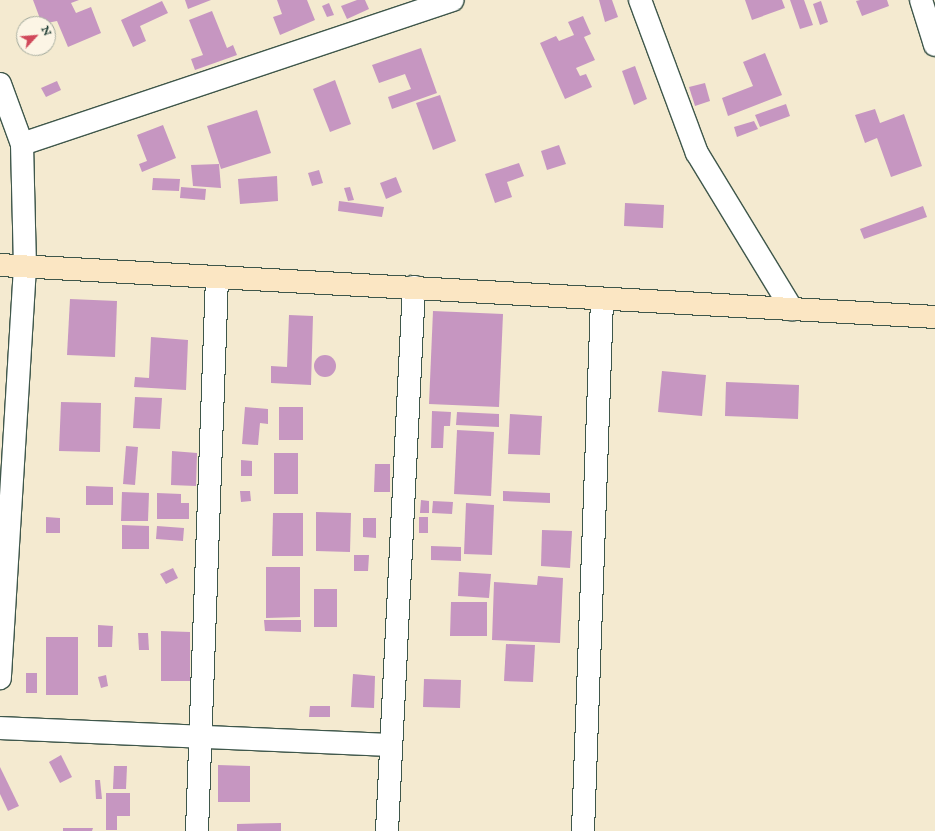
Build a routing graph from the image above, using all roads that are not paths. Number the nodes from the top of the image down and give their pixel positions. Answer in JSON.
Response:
{"nodes":[{"id":1,"x":454,"y":0,"type":"edge"},
{"id":2,"x":640,"y":0,"type":"edge"},
{"id":3,"x":920,"y":0,"type":"edge"},
{"id":4,"x":935,"y":45,"type":"edge"},
{"id":5,"x":0,"y":84,"type":"edge"},
{"id":6,"x":22,"y":144,"type":"junction"},
{"id":7,"x":0,"y":265,"type":"edge"},
{"id":8,"x":25,"y":267,"type":"junction"},
{"id":9,"x":217,"y":277,"type":"junction"},
{"id":10,"x":414,"y":287,"type":"junction"},
{"id":11,"x":602,"y":299,"type":"junction"},
{"id":12,"x":792,"y":309,"type":"junction"},
{"id":13,"x":935,"y":317,"type":"edge"},
{"id":14,"x":0,"y":678,"type":"edge"},
{"id":15,"x":0,"y":728,"type":"edge"},
{"id":16,"x":201,"y":737,"type":"junction"},
{"id":17,"x":391,"y":745,"type":"junction"},
{"id":18,"x":197,"y":831,"type":"edge"},
{"id":19,"x":387,"y":831,"type":"edge"},
{"id":20,"x":584,"y":831,"type":"edge"}],
"edges":[{"from":1,"to":6,"type":"street"},
{"from":2,"to":12,"type":"street"},
{"from":3,"to":4,"type":"street"},
{"from":5,"to":6,"type":"street"},
{"from":6,"to":8,"type":"street"},
{"from":7,"to":8,"type":"street"},
{"from":8,"to":9,"type":"street"},
{"from":8,"to":14,"type":"street"},
{"from":9,"to":10,"type":"street"},
{"from":9,"to":16,"type":"street"},
{"from":10,"to":11,"type":"street"},
{"from":10,"to":17,"type":"street"},
{"from":11,"to":12,"type":"street"},
{"from":11,"to":20,"type":"street"},
{"from":12,"to":13,"type":"street"},
{"from":15,"to":16,"type":"street"},
{"from":16,"to":17,"type":"street"},
{"from":16,"to":18,"type":"street"},
{"from":17,"to":19,"type":"street"}]}
